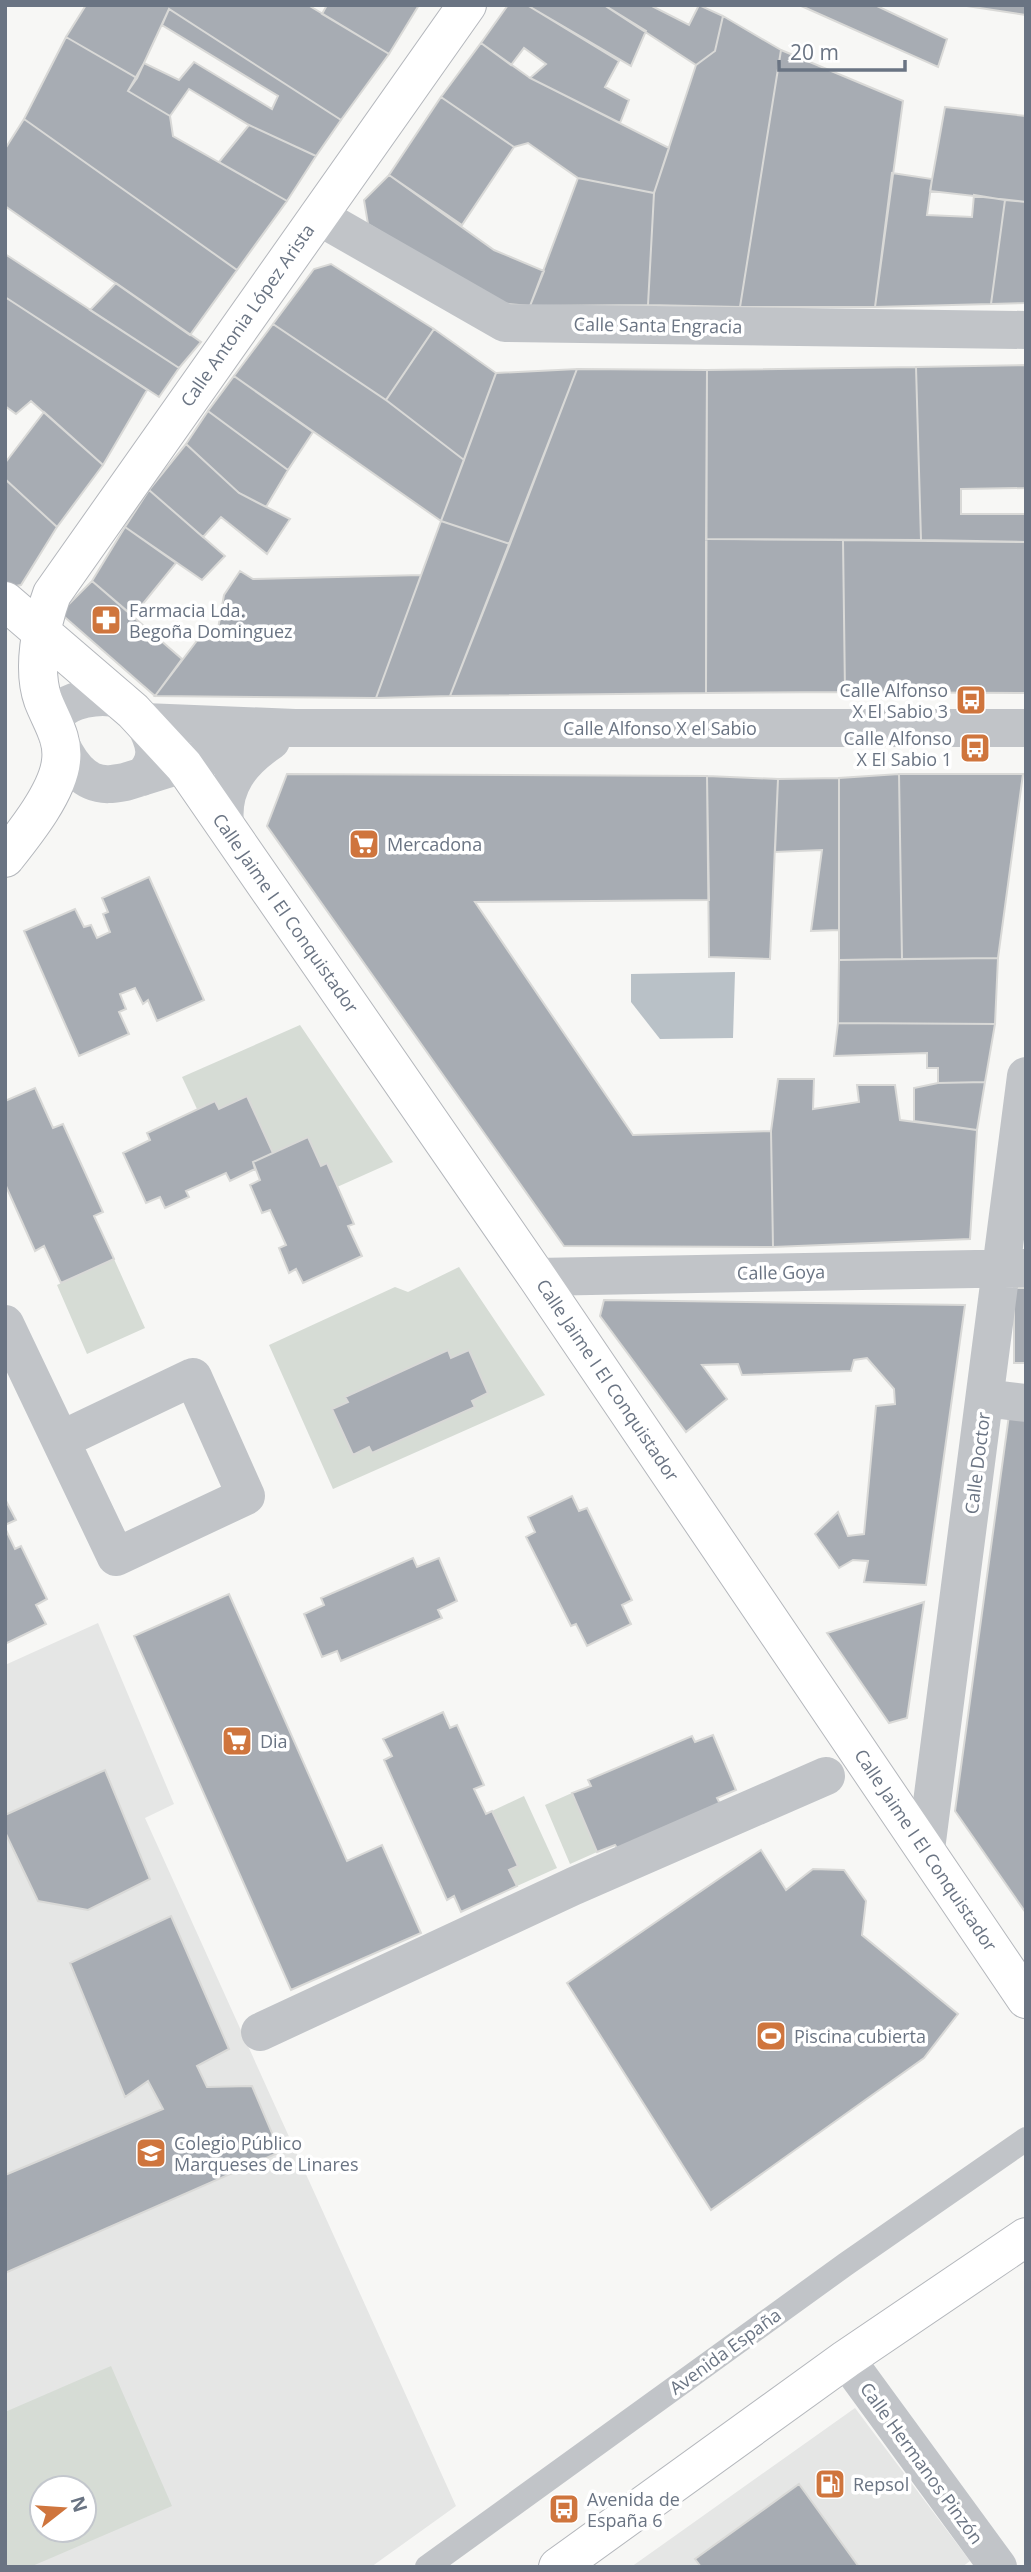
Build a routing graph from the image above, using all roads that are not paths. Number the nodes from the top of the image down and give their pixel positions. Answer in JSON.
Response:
{"nodes":[{"id":1,"x":467,"y":5,"type":"edge"},
{"id":2,"x":318,"y":216,"type":"junction"},
{"id":3,"x":1026,"y":330,"type":"edge"},
{"id":4,"x":5,"y":601,"type":"edge"},
{"id":5,"x":24,"y":631,"type":"edge"},
{"id":6,"x":132,"y":710,"type":"junction"},
{"id":7,"x":50,"y":713,"type":"junction"},
{"id":8,"x":1026,"y":727,"type":"edge"},
{"id":9,"x":295,"y":728,"type":"junction"},
{"id":10,"x":184,"y":766,"type":"junction"},
{"id":11,"x":127,"y":781,"type":"junction"},
{"id":12,"x":225,"y":824,"type":"junction"},
{"id":13,"x":15,"y":845,"type":"edge"},
{"id":14,"x":1026,"y":1076,"type":"edge"},
{"id":15,"x":1014,"y":1268,"type":"edge"},
{"id":16,"x":537,"y":1276,"type":"junction"},
{"id":17,"x":5,"y":1324,"type":"edge"},
{"id":18,"x":985,"y":1398,"type":"junction"},
{"id":19,"x":1026,"y":1403,"type":"edge"},
{"id":20,"x":61,"y":1440,"type":"junction"},
{"id":21,"x":826,"y":1776,"type":"dead end"},
{"id":22,"x":926,"y":1849,"type":"junction"},
{"id":23,"x":1026,"y":1999,"type":"edge"},
{"id":24,"x":260,"y":2032,"type":"dead end"},
{"id":25,"x":1026,"y":2139,"type":"edge"},
{"id":26,"x":1026,"y":2237,"type":"edge"},
{"id":27,"x":846,"y":2359,"type":"junction"},
{"id":28,"x":427,"y":2567,"type":"edge"},
{"id":29,"x":558,"y":2567,"type":"edge"},
{"id":30,"x":998,"y":2567,"type":"edge"}],
"edges":[{"from":1,"to":2,"type":"street","name":"Calle Antonia López Arista"},
{"from":2,"to":3,"type":"street","name":"Calle Santa Engracia"},
{"from":2,"to":5,"type":"street","name":"Calle Antonia López Arista"},
{"from":4,"to":5,"type":"street","name":"Calle Jaime I El Conquistador"},
{"from":5,"to":6,"type":"street","name":"Calle Jaime I El Conquistador"},
{"from":5,"to":7,"type":"street"},
{"from":6,"to":7,"type":"street"},
{"from":6,"to":9,"type":"street"},
{"from":6,"to":10,"type":"street","name":"Calle Jaime I El Conquistador"},
{"from":6,"to":11,"type":"street"},
{"from":7,"to":11,"type":"street"},
{"from":7,"to":13,"type":"street"},
{"from":8,"to":9,"type":"street","name":"Calle Alfonso X el Sabio"},
{"from":9,"to":10,"type":"street"},
{"from":9,"to":12,"type":"street"},
{"from":10,"to":11,"type":"street"},
{"from":10,"to":12,"type":"street","name":"Calle Jaime I El Conquistador"},
{"from":11,"to":13,"type":"street"},
{"from":12,"to":16,"type":"street","name":"Calle Jaime I El Conquistador"},
{"from":14,"to":15,"type":"street","name":"Calle Doctor"},
{"from":15,"to":16,"type":"street","name":"Calle Goya"},
{"from":15,"to":18,"type":"street","name":"Calle Doctor"},
{"from":16,"to":22,"type":"street","name":"Calle Jaime I El Conquistador"},
{"from":17,"to":20,"type":"street"},
{"from":18,"to":19,"type":"street"},
{"from":18,"to":22,"type":"street","name":"Calle Doctor"},
{"from":20,"to":20,"type":"street"},
{"from":21,"to":24,"type":"street"},
{"from":22,"to":23,"type":"street","name":"Calle Jaime I El Conquistador"},
{"from":25,"to":28,"type":"lane","name":"Avenida España"},
{"from":26,"to":27,"type":"street"},
{"from":27,"to":29,"type":"street"},
{"from":27,"to":30,"type":"street","name":"Calle Hermanos Pinzón"}]}
